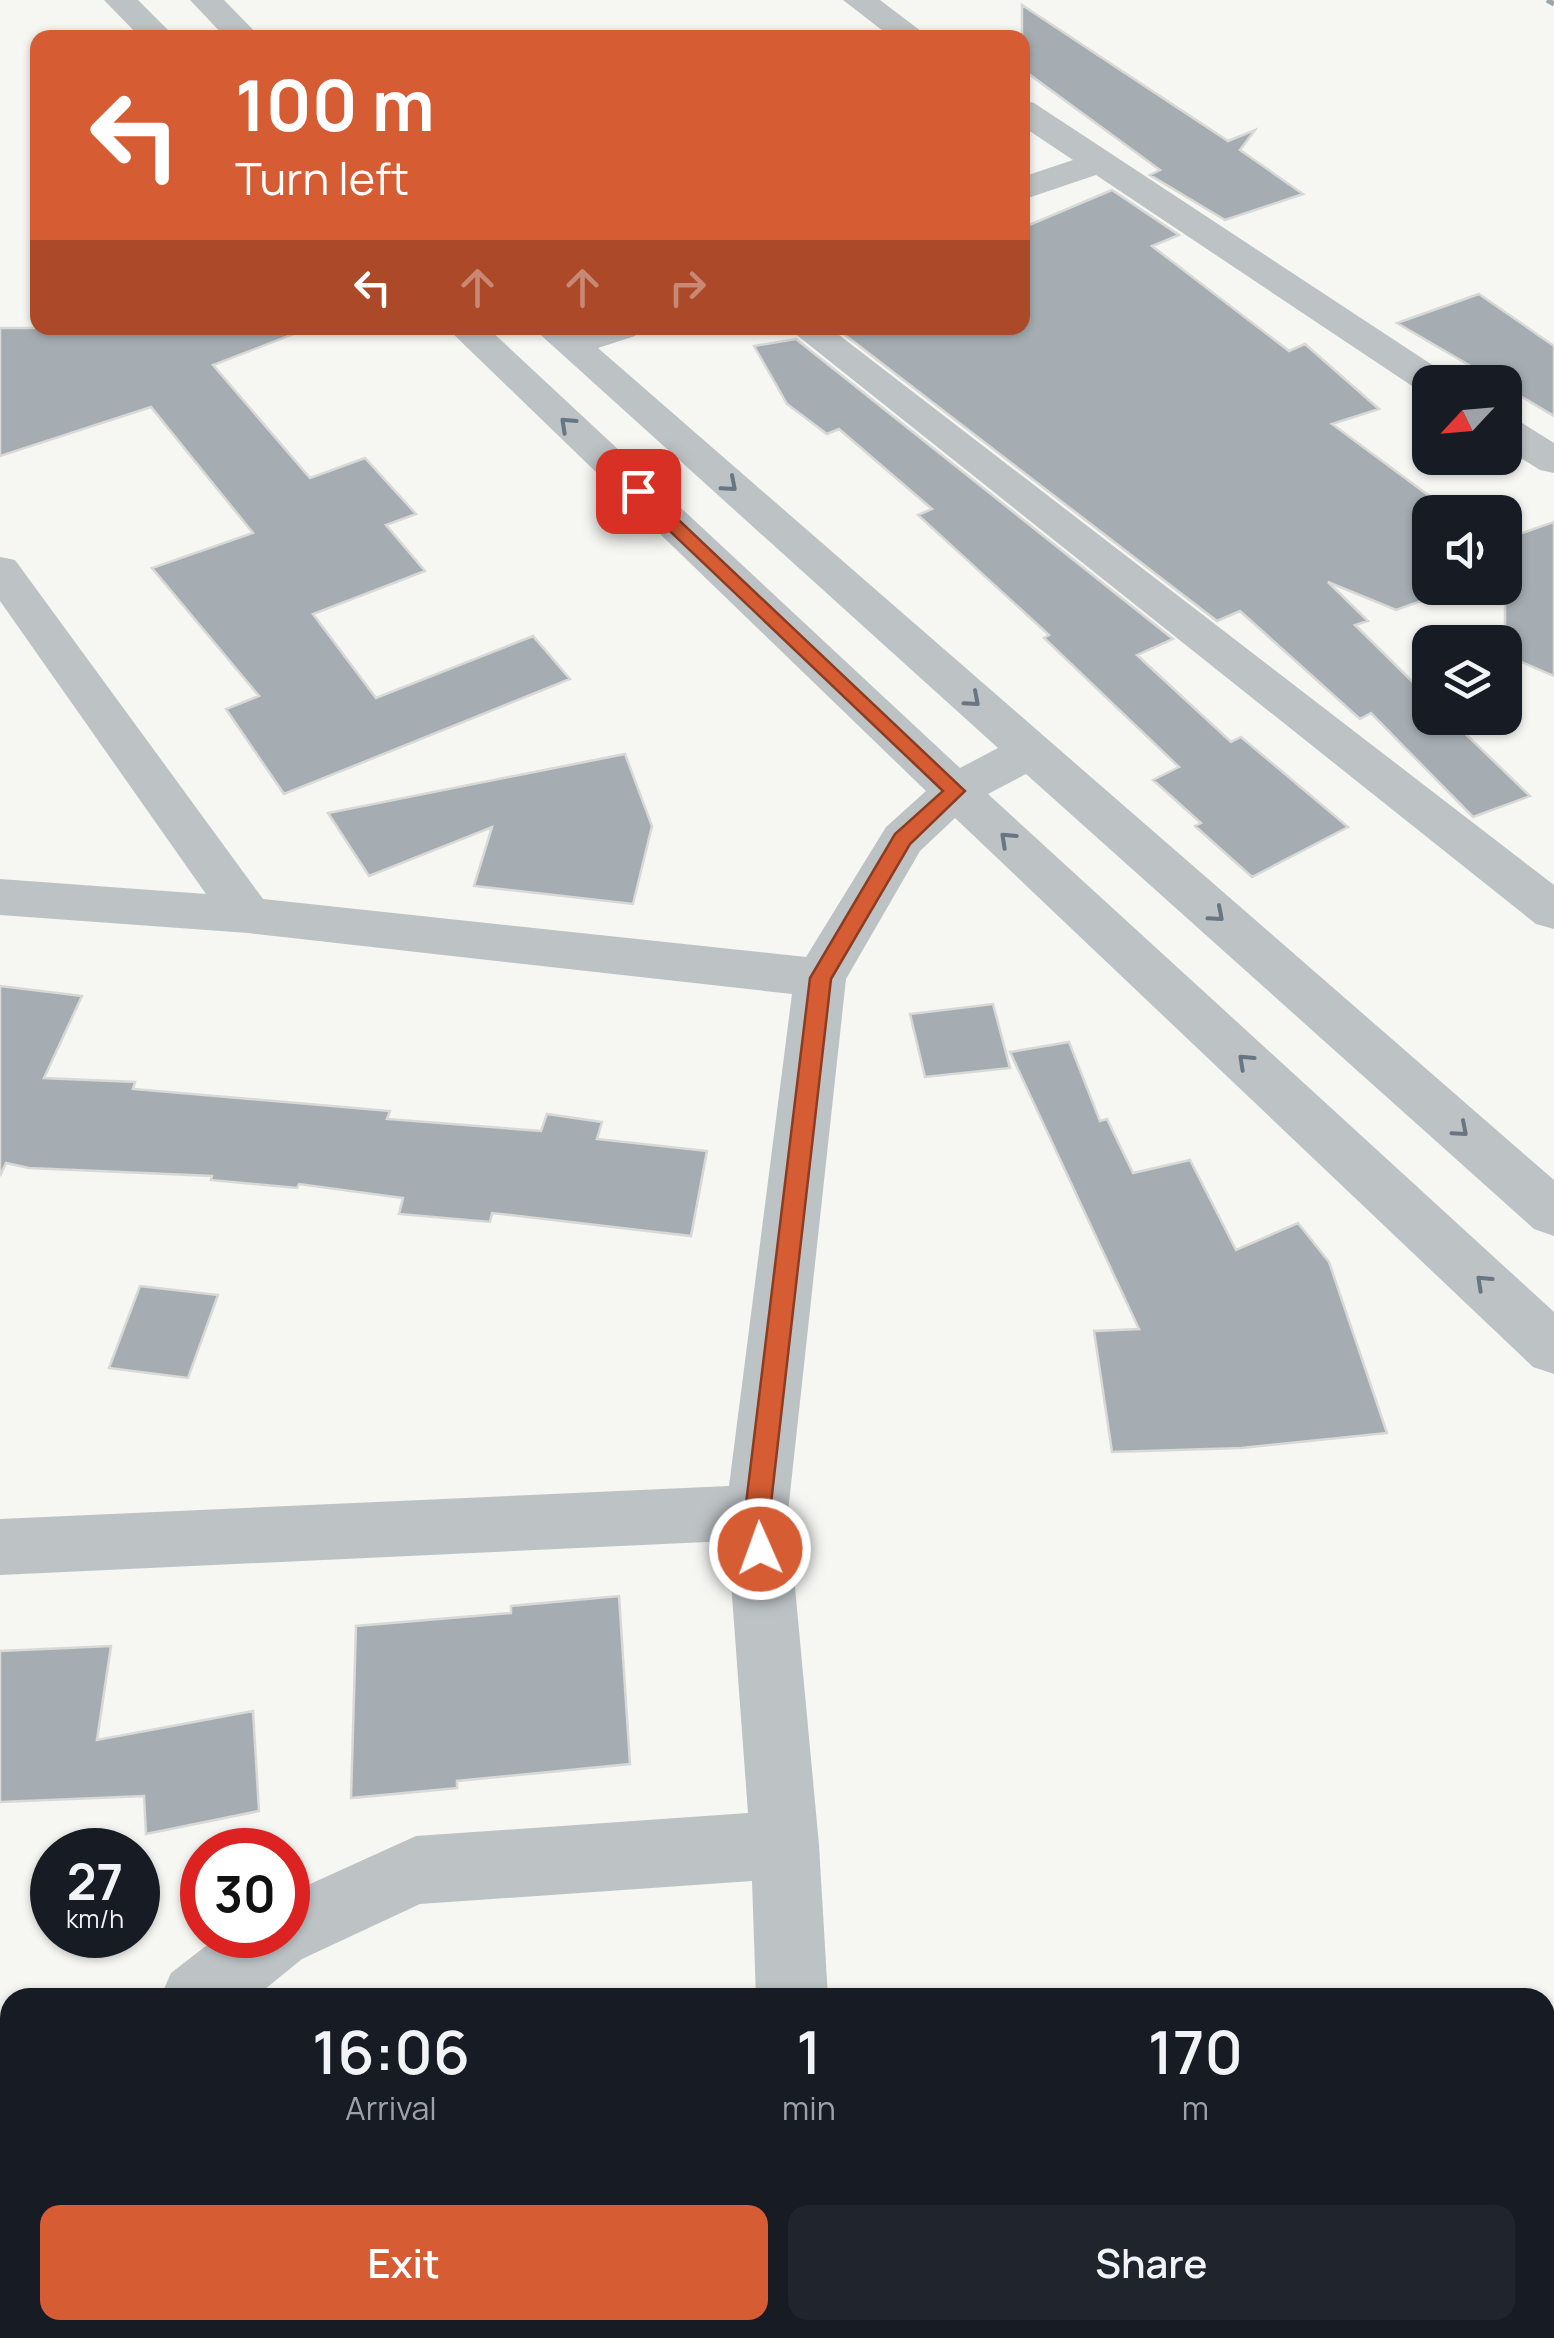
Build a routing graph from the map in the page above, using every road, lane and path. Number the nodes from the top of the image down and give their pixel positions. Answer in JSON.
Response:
{"nodes":[{"id":1,"x":120,"y":0,"type":"edge"},
{"id":2,"x":206,"y":0,"type":"edge"},
{"id":3,"x":858,"y":0,"type":"edge"},
{"id":4,"x":152,"y":30,"type":"edge"},
{"id":5,"x":238,"y":30,"type":"edge"},
{"id":6,"x":902,"y":30,"type":"edge"},
{"id":7,"x":1030,"y":115,"type":"edge"},
{"id":8,"x":1100,"y":162,"type":"junction"},
{"id":9,"x":1030,"y":186,"type":"edge"},
{"id":10,"x":473,"y":335,"type":"edge"},
{"id":11,"x":816,"y":335,"type":"edge"},
{"id":12,"x":562,"y":336,"type":"edge"},
{"id":13,"x":1412,"y":369,"type":"edge"},
{"id":14,"x":1522,"y":441,"type":"edge"},
{"id":15,"x":1554,"y":461,"type":"edge"},
{"id":16,"x":0,"y":570,"type":"edge"},
{"id":17,"x":1031,"y":751,"type":"junction"},
{"id":18,"x":955,"y":791,"type":"junction"},
{"id":19,"x":0,"y":896,"type":"edge"},
{"id":20,"x":1554,"y":911,"type":"edge"},
{"id":21,"x":248,"y":914,"type":"junction"},
{"id":22,"x":820,"y":978,"type":"junction"},
{"id":23,"x":1554,"y":1212,"type":"edge"},
{"id":24,"x":1554,"y":1349,"type":"edge"},
{"id":25,"x":758,"y":1512,"type":"junction"},
{"id":26,"x":0,"y":1548,"type":"edge"},
{"id":27,"x":785,"y":1844,"type":"junction"},
{"id":28,"x":310,"y":1920,"type":"edge"},
{"id":29,"x":247,"y":1958,"type":"edge"},
{"id":30,"x":209,"y":1988,"type":"edge"},
{"id":31,"x":792,"y":1988,"type":"edge"}],
"edges":[{"from":1,"to":4,"type":"street"},
{"from":2,"to":5,"type":"street"},
{"from":3,"to":6,"type":"street"},
{"from":7,"to":8,"type":"street"},
{"from":8,"to":9,"type":"street"},
{"from":8,"to":13,"type":"street"},
{"from":18,"to":10,"type":"street","one_way":true},
{"from":11,"to":20,"type":"street"},
{"from":12,"to":17,"type":"street","one_way":true},
{"from":14,"to":15,"type":"street"},
{"from":16,"to":21,"type":"street"},
{"from":17,"to":18,"type":"street"},
{"from":17,"to":23,"type":"street","one_way":true},
{"from":18,"to":22,"type":"street"},
{"from":24,"to":18,"type":"street","one_way":true},
{"from":19,"to":21,"type":"street"},
{"from":21,"to":22,"type":"street"},
{"from":22,"to":25,"type":"street"},
{"from":25,"to":26,"type":"street"},
{"from":25,"to":27,"type":"street"},
{"from":27,"to":28,"type":"street"},
{"from":27,"to":31,"type":"street"},
{"from":29,"to":30,"type":"street"}]}
